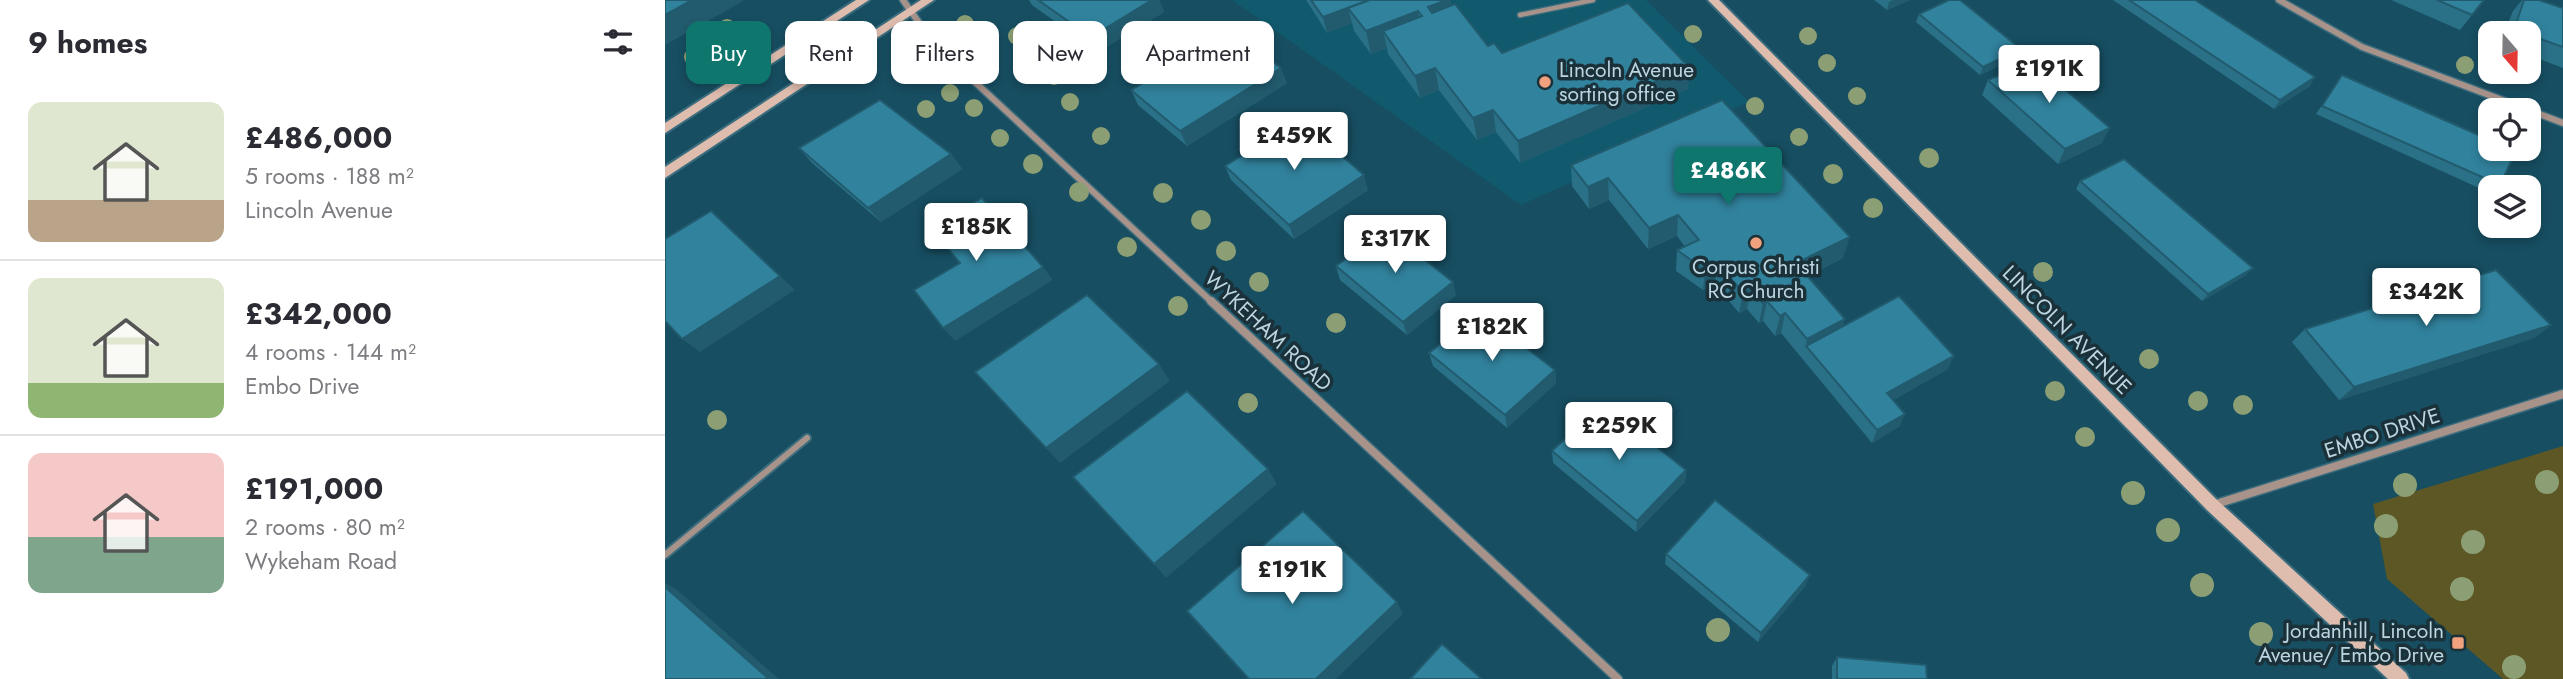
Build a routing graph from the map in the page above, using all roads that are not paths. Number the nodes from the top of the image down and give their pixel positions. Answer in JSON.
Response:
{"nodes":[{"id":1,"x":864,"y":0,"type":"edge"},
{"id":2,"x":929,"y":0,"type":"edge"},
{"id":3,"x":1593,"y":0,"type":"edge"},
{"id":4,"x":1713,"y":0,"type":"edge"},
{"id":5,"x":2279,"y":0,"type":"edge"},
{"id":6,"x":907,"y":6,"type":"edge"},
{"id":7,"x":1520,"y":15,"type":"dead end"},
{"id":8,"x":2563,"y":123,"type":"edge"},
{"id":9,"x":665,"y":129,"type":"edge"},
{"id":10,"x":665,"y":173,"type":"edge"},
{"id":11,"x":2563,"y":394,"type":"edge"},
{"id":12,"x":807,"y":438,"type":"dead end"},
{"id":13,"x":2212,"y":505,"type":"junction"},
{"id":14,"x":665,"y":555,"type":"edge"},
{"id":15,"x":1618,"y":679,"type":"edge"},
{"id":16,"x":2400,"y":679,"type":"edge"}],
"edges":[{"from":1,"to":9,"type":"street"},
{"from":2,"to":6,"type":"street"},
{"from":3,"to":7,"type":"lane"},
{"from":4,"to":13,"type":"street","name":"LINCOLN AVENUE"},
{"from":5,"to":8,"type":"street"},
{"from":6,"to":10,"type":"street"},
{"from":6,"to":15,"type":"street","name":"WYKEHAM ROAD"},
{"from":11,"to":13,"type":"street","name":"EMBO DRIVE"},
{"from":12,"to":14,"type":"lane"},
{"from":13,"to":16,"type":"street","name":"LINCOLN AVENUE"}]}
